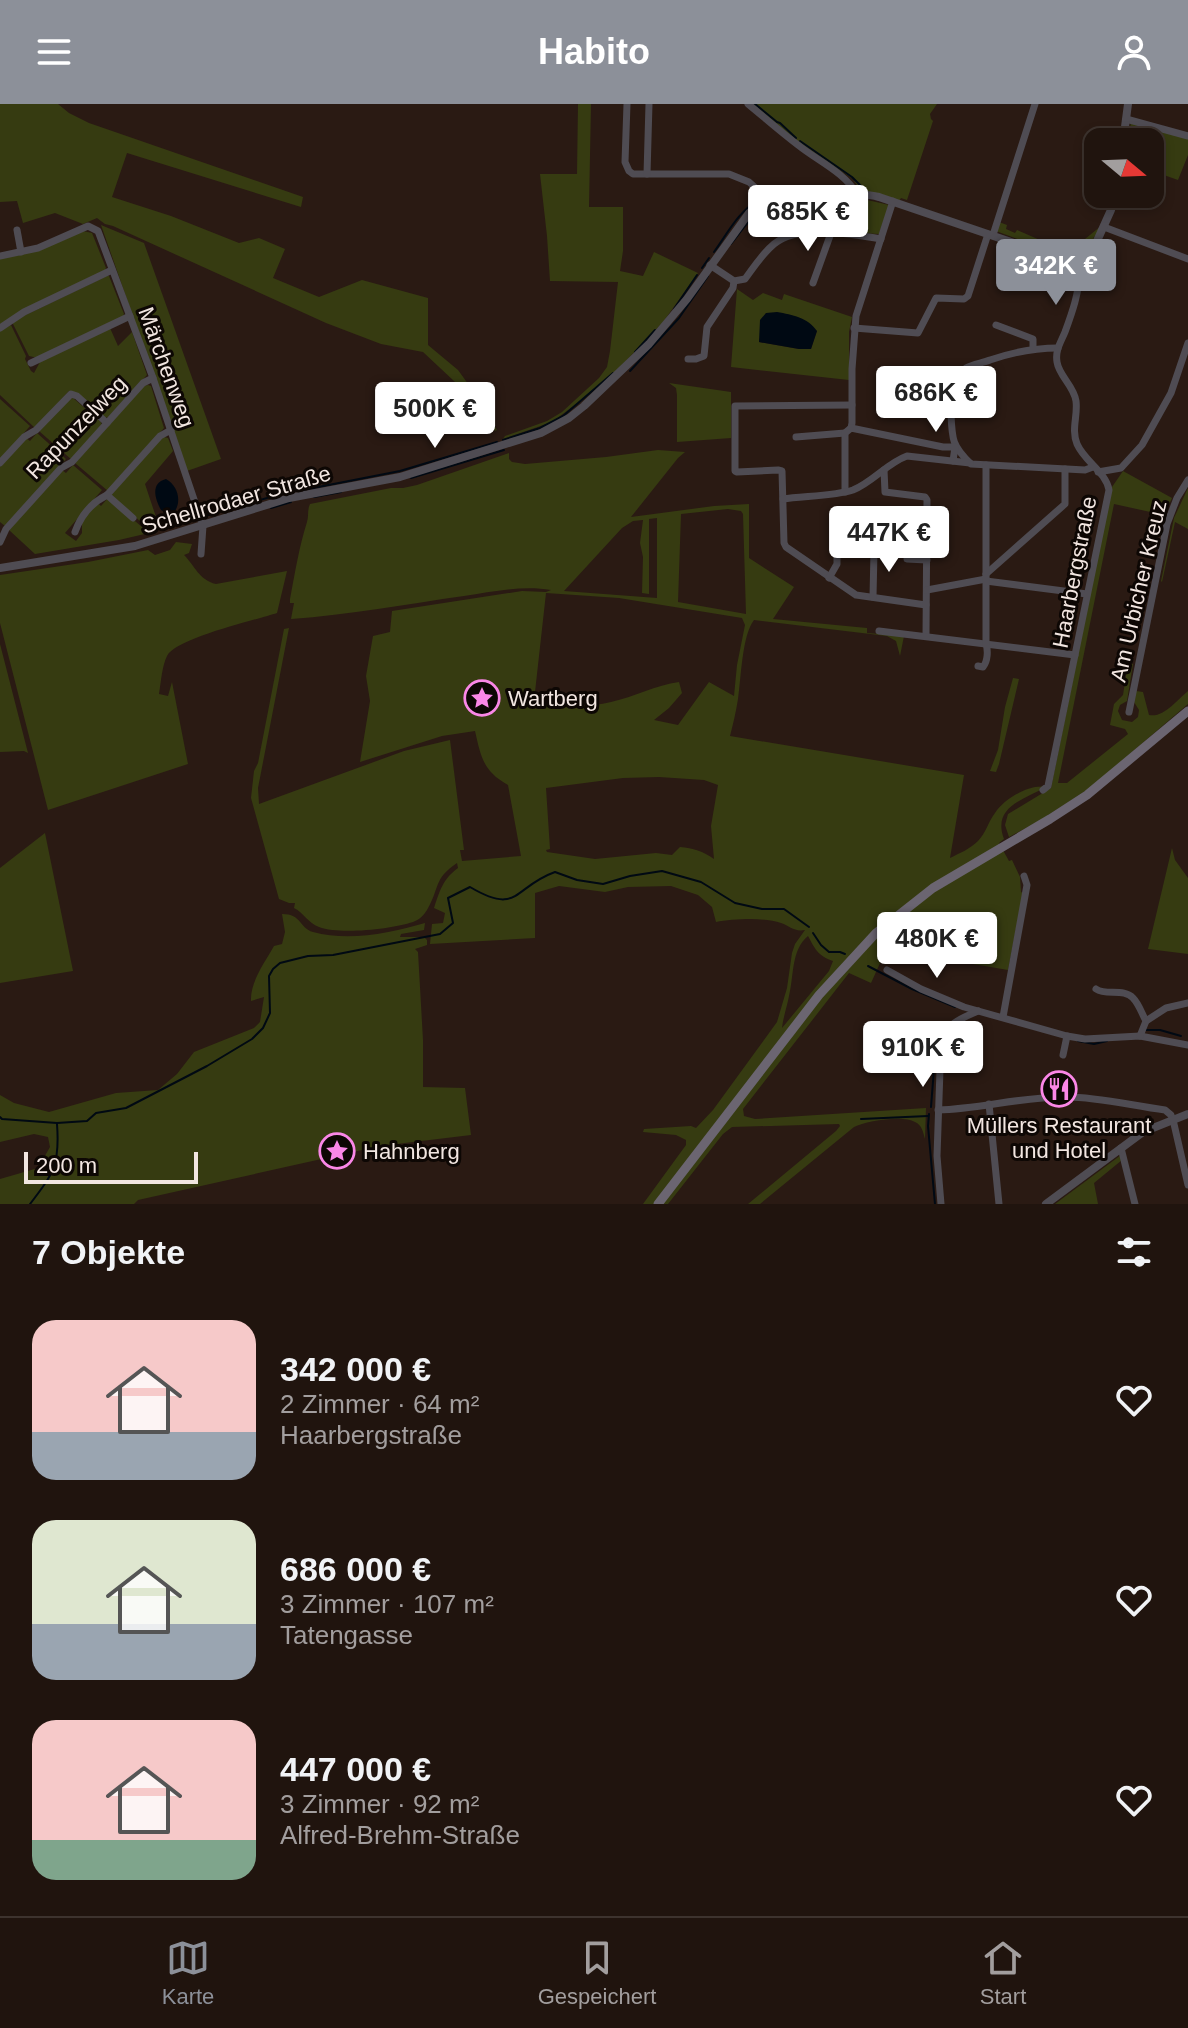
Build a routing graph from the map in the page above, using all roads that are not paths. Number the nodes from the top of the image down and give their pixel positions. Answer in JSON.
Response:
{"nodes":[{"id":1,"x":627,"y":104,"type":"edge"},
{"id":2,"x":649,"y":104,"type":"edge"},
{"id":3,"x":748,"y":104,"type":"edge"},
{"id":4,"x":1035,"y":104,"type":"edge"},
{"id":5,"x":1128,"y":104,"type":"edge"},
{"id":6,"x":1126,"y":119,"type":"junction"},
{"id":7,"x":1125,"y":128,"type":"edge"},
{"id":8,"x":1188,"y":136,"type":"edge"},
{"id":9,"x":647,"y":174,"type":"junction"},
{"id":10,"x":857,"y":194,"type":"junction"},
{"id":11,"x":768,"y":199,"type":"junction"},
{"id":12,"x":893,"y":201,"type":"junction"},
{"id":13,"x":1110,"y":208,"type":"edge"},
{"id":14,"x":1104,"y":227,"type":"junction"},
{"id":15,"x":17,"y":230,"type":"dead end"},
{"id":16,"x":831,"y":233,"type":"junction"},
{"id":17,"x":990,"y":234,"type":"junction"},
{"id":18,"x":881,"y":239,"type":"junction"},
{"id":19,"x":21,"y":252,"type":"junction"},
{"id":20,"x":0,"y":256,"type":"edge"},
{"id":21,"x":1188,"y":259,"type":"edge"},
{"id":22,"x":710,"y":265,"type":"junction"},
{"id":23,"x":112,"y":270,"type":"junction"},
{"id":24,"x":1079,"y":271,"type":"junction"},
{"id":25,"x":734,"y":281,"type":"junction"},
{"id":26,"x":813,"y":283,"type":"dead end"},
{"id":27,"x":130,"y":316,"type":"junction"},
{"id":28,"x":996,"y":325,"type":"dead end"},
{"id":29,"x":0,"y":328,"type":"edge"},
{"id":30,"x":854,"y":328,"type":"junction"},
{"id":31,"x":1188,"y":343,"type":"edge"},
{"id":32,"x":1033,"y":348,"type":"junction"},
{"id":33,"x":1058,"y":348,"type":"junction"},
{"id":34,"x":688,"y":359,"type":"dead end"},
{"id":35,"x":31,"y":363,"type":"dead end"},
{"id":36,"x":153,"y":378,"type":"junction"},
{"id":37,"x":929,"y":391,"type":"dead end"},
{"id":38,"x":951,"y":391,"type":"junction"},
{"id":39,"x":852,"y":405,"type":"junction"},
{"id":40,"x":107,"y":423,"type":"junction"},
{"id":41,"x":171,"y":430,"type":"junction"},
{"id":42,"x":848,"y":430,"type":"junction"},
{"id":43,"x":796,"y":437,"type":"dead end"},
{"id":44,"x":955,"y":447,"type":"junction"},
{"id":45,"x":953,"y":461,"type":"junction"},
{"id":46,"x":0,"y":463,"type":"edge"},
{"id":47,"x":971,"y":464,"type":"junction"},
{"id":48,"x":986,"y":465,"type":"junction"},
{"id":49,"x":1121,"y":468,"type":"junction"},
{"id":50,"x":1065,"y":469,"type":"junction"},
{"id":51,"x":884,"y":470,"type":"junction"},
{"id":52,"x":1096,"y":470,"type":"junction"},
{"id":53,"x":1188,"y":480,"type":"edge"},
{"id":54,"x":1109,"y":486,"type":"junction"},
{"id":55,"x":845,"y":492,"type":"junction"},
{"id":56,"x":107,"y":495,"type":"junction"},
{"id":57,"x":783,"y":499,"type":"junction"},
{"id":58,"x":927,"y":516,"type":"junction"},
{"id":59,"x":906,"y":517,"type":"dead end"},
{"id":60,"x":133,"y":518,"type":"dead end"},
{"id":61,"x":203,"y":526,"type":"junction"},
{"id":62,"x":75,"y":532,"type":"dead end"},
{"id":63,"x":0,"y":542,"type":"edge"},
{"id":64,"x":837,"y":544,"type":"dead end"},
{"id":65,"x":874,"y":551,"type":"dead end"},
{"id":66,"x":201,"y":554,"type":"dead end"},
{"id":67,"x":907,"y":559,"type":"dead end"},
{"id":68,"x":927,"y":560,"type":"junction"},
{"id":69,"x":0,"y":568,"type":"edge"},
{"id":70,"x":829,"y":578,"type":"junction"},
{"id":71,"x":986,"y":578,"type":"junction"},
{"id":72,"x":927,"y":590,"type":"junction"},
{"id":73,"x":1087,"y":594,"type":"junction"},
{"id":74,"x":873,"y":597,"type":"junction"},
{"id":75,"x":926,"y":605,"type":"junction"},
{"id":76,"x":879,"y":631,"type":"dead end"},
{"id":77,"x":926,"y":636,"type":"junction"},
{"id":78,"x":986,"y":644,"type":"junction"},
{"id":79,"x":1075,"y":655,"type":"junction"},
{"id":80,"x":978,"y":666,"type":"dead end"},
{"id":81,"x":1188,"y":711,"type":"edge"},
{"id":82,"x":1129,"y":712,"type":"dead end"},
{"id":83,"x":1043,"y":790,"type":"dead end"},
{"id":84,"x":1024,"y":876,"type":"dead end"},
{"id":85,"x":887,"y":970,"type":"dead end"},
{"id":86,"x":1096,"y":989,"type":"dead end"},
{"id":87,"x":1188,"y":1003,"type":"edge"},
{"id":88,"x":978,"y":1011,"type":"junction"},
{"id":89,"x":1003,"y":1017,"type":"junction"},
{"id":90,"x":1146,"y":1021,"type":"junction"},
{"id":91,"x":1067,"y":1036,"type":"junction"},
{"id":92,"x":1140,"y":1036,"type":"junction"},
{"id":93,"x":1188,"y":1045,"type":"edge"},
{"id":94,"x":1063,"y":1055,"type":"dead end"},
{"id":95,"x":989,"y":1104,"type":"junction"},
{"id":96,"x":938,"y":1110,"type":"junction"},
{"id":97,"x":1188,"y":1114,"type":"edge"},
{"id":98,"x":1173,"y":1119,"type":"junction"},
{"id":99,"x":1121,"y":1148,"type":"junction"},
{"id":100,"x":1188,"y":1185,"type":"edge"},
{"id":101,"x":1188,"y":1198,"type":"edge"},
{"id":102,"x":658,"y":1204,"type":"edge"},
{"id":103,"x":941,"y":1204,"type":"edge"},
{"id":104,"x":999,"y":1204,"type":"edge"},
{"id":105,"x":1046,"y":1204,"type":"edge"},
{"id":106,"x":1135,"y":1204,"type":"edge"}],
"edges":[{"from":1,"to":9,"type":"street"},
{"from":2,"to":9,"type":"street"},
{"from":3,"to":10,"type":"street"},
{"from":4,"to":17,"type":"street"},
{"from":5,"to":6,"type":"street"},
{"from":6,"to":7,"type":"street"},
{"from":6,"to":8,"type":"street"},
{"from":9,"to":11,"type":"street"},
{"from":10,"to":11,"type":"street"},
{"from":10,"to":12,"type":"street"},
{"from":11,"to":22,"type":"street","name":"Schellrodaer Straße"},
{"from":12,"to":17,"type":"street"},
{"from":12,"to":18,"type":"street"},
{"from":13,"to":14,"type":"street"},
{"from":14,"to":21,"type":"street"},
{"from":14,"to":24,"type":"street"},
{"from":15,"to":19,"type":"street"},
{"from":16,"to":18,"type":"street"},
{"from":16,"to":25,"type":"street"},
{"from":16,"to":26,"type":"street"},
{"from":17,"to":24,"type":"street"},
{"from":17,"to":30,"type":"street"},
{"from":18,"to":30,"type":"street"},
{"from":19,"to":20,"type":"street"},
{"from":19,"to":23,"type":"street","name":"Märchenweg"},
{"from":22,"to":25,"type":"street"},
{"from":22,"to":61,"type":"street","name":"Schellrodaer Straße"},
{"from":23,"to":27,"type":"street","name":"Märchenweg"},
{"from":23,"to":29,"type":"street"},
{"from":24,"to":33,"type":"street"},
{"from":25,"to":34,"type":"street"},
{"from":27,"to":35,"type":"street"},
{"from":27,"to":36,"type":"street","name":"Märchenweg"},
{"from":28,"to":32,"type":"street"},
{"from":30,"to":39,"type":"street"},
{"from":31,"to":49,"type":"street"},
{"from":32,"to":33,"type":"street"},
{"from":32,"to":38,"type":"street"},
{"from":33,"to":52,"type":"street","name":"Haarbergstraße"},
{"from":36,"to":40,"type":"street","name":"Rapunzelweg"},
{"from":36,"to":41,"type":"street","name":"Märchenweg"},
{"from":37,"to":38,"type":"street"},
{"from":38,"to":44,"type":"street"},
{"from":39,"to":42,"type":"street"},
{"from":39,"to":57,"type":"street"},
{"from":40,"to":46,"type":"street"},
{"from":40,"to":63,"type":"street","name":"Rapunzelweg"},
{"from":41,"to":56,"type":"street"},
{"from":41,"to":61,"type":"street","name":"Märchenweg"},
{"from":42,"to":43,"type":"street"},
{"from":42,"to":44,"type":"street"},
{"from":42,"to":55,"type":"street"},
{"from":44,"to":45,"type":"street"},
{"from":44,"to":47,"type":"street"},
{"from":45,"to":47,"type":"street"},
{"from":45,"to":51,"type":"street"},
{"from":47,"to":48,"type":"street"},
{"from":48,"to":50,"type":"street"},
{"from":48,"to":71,"type":"street"},
{"from":49,"to":52,"type":"street"},
{"from":49,"to":54,"type":"street"},
{"from":50,"to":52,"type":"street"},
{"from":50,"to":71,"type":"street"},
{"from":51,"to":55,"type":"street"},
{"from":51,"to":58,"type":"street"},
{"from":52,"to":54,"type":"street","name":"Haarbergstraße"},
{"from":53,"to":82,"type":"street","name":"Am Urbicher Kreuz"},
{"from":54,"to":73,"type":"street","name":"Haarbergstraße"},
{"from":55,"to":57,"type":"street"},
{"from":56,"to":60,"type":"street"},
{"from":56,"to":62,"type":"street"},
{"from":57,"to":70,"type":"street"},
{"from":58,"to":59,"type":"street"},
{"from":58,"to":68,"type":"street"},
{"from":61,"to":66,"type":"street"},
{"from":61,"to":69,"type":"street","name":"Schellrodaer Straße"},
{"from":64,"to":70,"type":"street"},
{"from":65,"to":74,"type":"street"},
{"from":67,"to":68,"type":"street"},
{"from":68,"to":72,"type":"street"},
{"from":70,"to":74,"type":"street"},
{"from":71,"to":72,"type":"street"},
{"from":71,"to":73,"type":"street"},
{"from":71,"to":78,"type":"street"},
{"from":72,"to":75,"type":"street"},
{"from":73,"to":79,"type":"street","name":"Haarbergstraße"},
{"from":74,"to":75,"type":"street"},
{"from":75,"to":77,"type":"street"},
{"from":76,"to":77,"type":"street"},
{"from":77,"to":78,"type":"street"},
{"from":78,"to":79,"type":"street"},
{"from":78,"to":80,"type":"street"},
{"from":79,"to":83,"type":"street","name":"Haarbergstraße"},
{"from":81,"to":102,"type":"main road"},
{"from":84,"to":89,"type":"street"},
{"from":85,"to":88,"type":"street"},
{"from":86,"to":90,"type":"street"},
{"from":87,"to":90,"type":"street"},
{"from":88,"to":89,"type":"street"},
{"from":88,"to":96,"type":"street"},
{"from":89,"to":91,"type":"street"},
{"from":90,"to":92,"type":"street"},
{"from":91,"to":92,"type":"street"},
{"from":91,"to":94,"type":"street"},
{"from":92,"to":93,"type":"street"},
{"from":95,"to":96,"type":"street"},
{"from":95,"to":98,"type":"street"},
{"from":95,"to":104,"type":"street"},
{"from":96,"to":103,"type":"street"},
{"from":97,"to":98,"type":"street"},
{"from":98,"to":99,"type":"street"},
{"from":98,"to":100,"type":"street"},
{"from":99,"to":105,"type":"street"},
{"from":99,"to":106,"type":"street"},
{"from":100,"to":101,"type":"street"}]}
